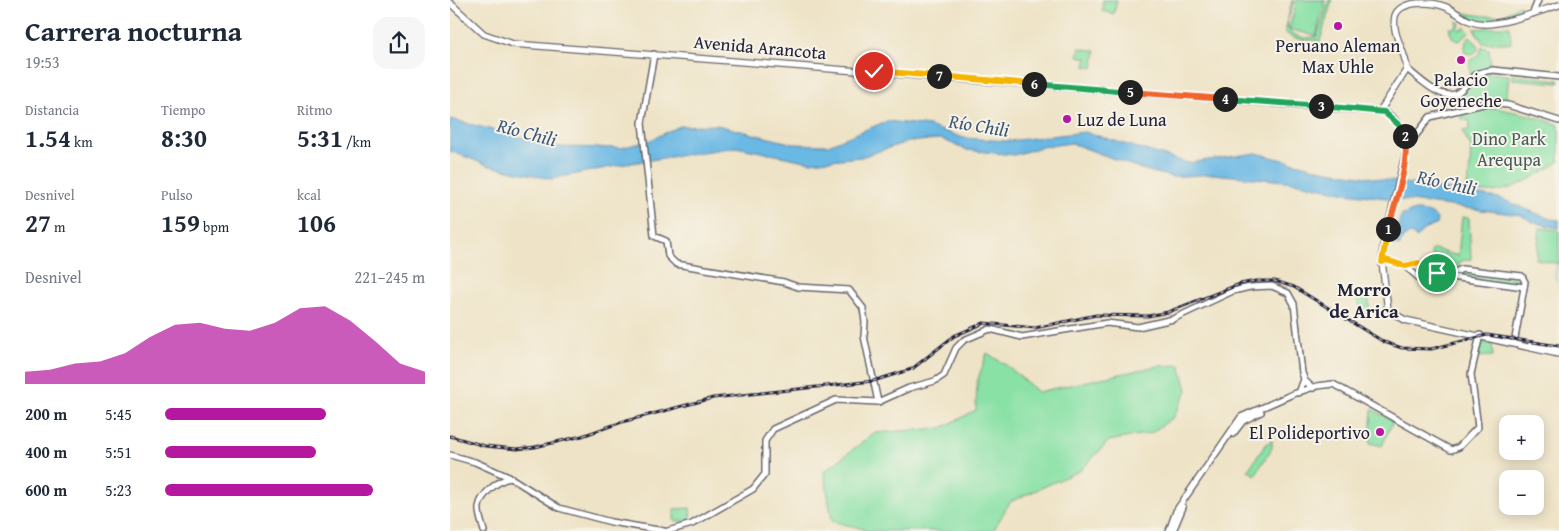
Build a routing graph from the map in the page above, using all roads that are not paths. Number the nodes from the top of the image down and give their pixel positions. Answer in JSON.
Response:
{"nodes":[{"id":1,"x":1538,"y":0,"type":"edge"},
{"id":2,"x":450,"y":3,"type":"edge"},
{"id":3,"x":1402,"y":3,"type":"edge"},
{"id":4,"x":1559,"y":5,"type":"edge"},
{"id":5,"x":1532,"y":13,"type":"junction"},
{"id":6,"x":654,"y":54,"type":"junction"},
{"id":7,"x":1406,"y":69,"type":"junction"},
{"id":8,"x":1559,"y":77,"type":"edge"},
{"id":9,"x":1380,"y":111,"type":"junction"},
{"id":10,"x":1559,"y":121,"type":"edge"},
{"id":11,"x":1407,"y":147,"type":"junction"},
{"id":12,"x":1382,"y":262,"type":"junction"},
{"id":13,"x":1405,"y":266,"type":"junction"},
{"id":14,"x":1457,"y":272,"type":"junction"},
{"id":15,"x":1437,"y":273,"type":"junction"},
{"id":16,"x":1457,"y":279,"type":"junction"},
{"id":17,"x":1524,"y":288,"type":"junction"},
{"id":18,"x":1480,"y":335,"type":"junction"},
{"id":19,"x":1514,"y":342,"type":"junction"},
{"id":20,"x":1559,"y":350,"type":"edge"},
{"id":21,"x":1559,"y":354,"type":"edge"},
{"id":22,"x":1304,"y":379,"type":"junction"},
{"id":23,"x":1313,"y":388,"type":"junction"},
{"id":24,"x":1299,"y":393,"type":"junction"},
{"id":25,"x":878,"y":402,"type":"junction"},
{"id":26,"x":450,"y":455,"type":"edge"},
{"id":27,"x":487,"y":468,"type":"junction"},
{"id":28,"x":511,"y":478,"type":"junction"},
{"id":29,"x":499,"y":481,"type":"junction"},
{"id":30,"x":682,"y":529,"type":"edge"},
{"id":31,"x":484,"y":531,"type":"edge"},
{"id":32,"x":664,"y":531,"type":"edge"},
{"id":33,"x":668,"y":531,"type":"edge"},
{"id":34,"x":1169,"y":531,"type":"edge"},
{"id":35,"x":1173,"y":531,"type":"edge"}],
"edges":[{"from":1,"to":5,"type":"main road"},
{"from":2,"to":6,"type":"main road","name":"Avenida Arancota"},
{"from":3,"to":5,"type":"main road"},
{"from":3,"to":7,"type":"main road"},
{"from":4,"to":5,"type":"main road"},
{"from":6,"to":9,"type":"main road","name":"Avenida Arancota"},
{"from":6,"to":25,"type":"main road"},
{"from":7,"to":8,"type":"main road"},
{"from":7,"to":9,"type":"main road"},
{"from":9,"to":11,"type":"main road"},
{"from":10,"to":11,"type":"main road"},
{"from":11,"to":12,"type":"main road"},
{"from":12,"to":13,"type":"main road"},
{"from":12,"to":18,"type":"main road"},
{"from":13,"to":15,"type":"main road"},
{"from":13,"to":15,"type":"main road"},
{"from":14,"to":15,"type":"main road"},
{"from":14,"to":16,"type":"main road"},
{"from":14,"to":17,"type":"main road"},
{"from":15,"to":16,"type":"main road"},
{"from":16,"to":17,"type":"main road"},
{"from":17,"to":19,"type":"main road"},
{"from":18,"to":19,"type":"main road"},
{"from":18,"to":23,"type":"main road"},
{"from":19,"to":20,"type":"main road"},
{"from":19,"to":21,"type":"main road"},
{"from":22,"to":23,"type":"main road"},
{"from":22,"to":24,"type":"main road"},
{"from":22,"to":25,"type":"main road"},
{"from":23,"to":24,"type":"main road"},
{"from":24,"to":34,"type":"main road"},
{"from":24,"to":35,"type":"main road"},
{"from":25,"to":30,"type":"main road"},
{"from":26,"to":27,"type":"main road"},
{"from":27,"to":28,"type":"main road"},
{"from":27,"to":29,"type":"main road"},
{"from":28,"to":29,"type":"main road"},
{"from":28,"to":32,"type":"main road"},
{"from":29,"to":31,"type":"main road"},
{"from":30,"to":33,"type":"main road"}]}
